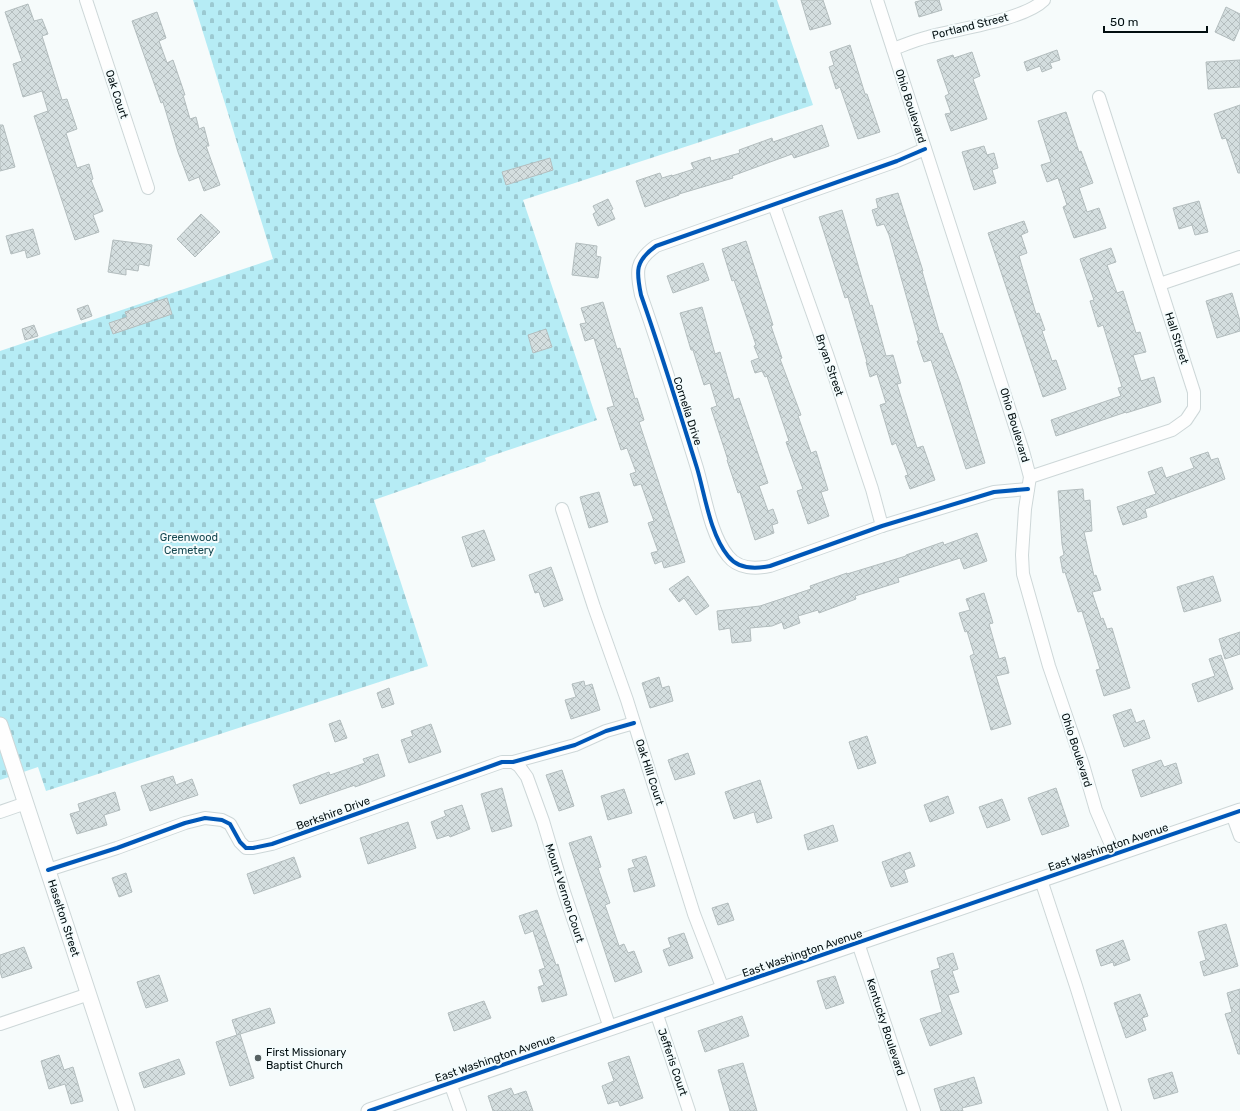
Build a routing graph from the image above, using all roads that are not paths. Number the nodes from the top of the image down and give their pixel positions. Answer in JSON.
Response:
{"nodes":[{"id":1,"x":86,"y":0,"type":"edge"},
{"id":2,"x":877,"y":0,"type":"edge"},
{"id":3,"x":1044,"y":0,"type":"edge"},
{"id":4,"x":893,"y":49,"type":"junction"},
{"id":5,"x":1099,"y":97,"type":"dead end"},
{"id":6,"x":925,"y":149,"type":"junction"},
{"id":7,"x":148,"y":188,"type":"dead end"},
{"id":8,"x":774,"y":205,"type":"junction"},
{"id":9,"x":1240,"y":258,"type":"edge"},
{"id":10,"x":1160,"y":284,"type":"junction"},
{"id":11,"x":1029,"y":483,"type":"junction"},
{"id":12,"x":562,"y":509,"type":"dead end"},
{"id":13,"x":882,"y":526,"type":"junction"},
{"id":14,"x":634,"y":723,"type":"junction"},
{"id":15,"x":0,"y":725,"type":"edge"},
{"id":16,"x":514,"y":762,"type":"junction"},
{"id":17,"x":26,"y":803,"type":"junction"},
{"id":18,"x":0,"y":812,"type":"edge"},
{"id":19,"x":1236,"y":812,"type":"edge"},
{"id":20,"x":1240,"y":836,"type":"edge"},
{"id":21,"x":1114,"y":854,"type":"junction"},
{"id":22,"x":48,"y":870,"type":"junction"},
{"id":23,"x":1041,"y":880,"type":"junction"},
{"id":24,"x":858,"y":943,"type":"junction"},
{"id":25,"x":723,"y":990,"type":"junction"},
{"id":26,"x":89,"y":994,"type":"junction"},
{"id":27,"x":656,"y":1012,"type":"junction"},
{"id":28,"x":0,"y":1024,"type":"edge"},
{"id":29,"x":610,"y":1028,"type":"junction"},
{"id":30,"x":450,"y":1083,"type":"junction"},
{"id":31,"x":127,"y":1111,"type":"edge"},
{"id":32,"x":369,"y":1111,"type":"edge"},
{"id":33,"x":460,"y":1111,"type":"edge"},
{"id":34,"x":689,"y":1111,"type":"edge"},
{"id":35,"x":914,"y":1111,"type":"edge"},
{"id":36,"x":1115,"y":1111,"type":"edge"}],
"edges":[{"from":1,"to":7,"type":"street","name":"Oak Court"},
{"from":2,"to":4,"type":"street","name":"Ohio Boulevard"},
{"from":3,"to":4,"type":"street","name":"Portland Street"},
{"from":4,"to":6,"type":"street","name":"Ohio Boulevard"},
{"from":5,"to":10,"type":"street","name":"Hall Street"},
{"from":6,"to":8,"type":"street","name":"Cornelia Drive"},
{"from":6,"to":11,"type":"street","name":"Ohio Boulevard"},
{"from":8,"to":13,"type":"street","name":"Bryan Street"},
{"from":8,"to":13,"type":"street","name":"Cornelia Drive"},
{"from":9,"to":10,"type":"street"},
{"from":10,"to":11,"type":"street","name":"Hall Street"},
{"from":11,"to":13,"type":"street","name":"Cornelia Drive"},
{"from":11,"to":21,"type":"street","name":"Ohio Boulevard"},
{"from":12,"to":14,"type":"street","name":"Oak Hill Court"},
{"from":14,"to":16,"type":"street","name":"Berkshire Drive"},
{"from":14,"to":25,"type":"street","name":"Oak Hill Court"},
{"from":15,"to":17,"type":"street","name":"Haselton Street"},
{"from":16,"to":22,"type":"street","name":"Berkshire Drive"},
{"from":16,"to":29,"type":"street","name":"Mount Vernon Court"},
{"from":17,"to":18,"type":"street"},
{"from":17,"to":22,"type":"street","name":"Haselton Street"},
{"from":19,"to":20,"type":"street"},
{"from":19,"to":21,"type":"street","name":"East Washington Avenue"},
{"from":21,"to":23,"type":"street","name":"East Washington Avenue"},
{"from":22,"to":26,"type":"street","name":"Haselton Street"},
{"from":23,"to":24,"type":"street","name":"East Washington Avenue"},
{"from":23,"to":36,"type":"street"},
{"from":24,"to":25,"type":"street","name":"East Washington Avenue"},
{"from":24,"to":35,"type":"street","name":"Kentucky Boulevard"},
{"from":25,"to":27,"type":"street","name":"East Washington Avenue"},
{"from":26,"to":28,"type":"street"},
{"from":26,"to":31,"type":"street","name":"Haselton Street"},
{"from":27,"to":29,"type":"street","name":"East Washington Avenue"},
{"from":27,"to":34,"type":"street","name":"Jefferis Court"},
{"from":29,"to":30,"type":"street","name":"East Washington Avenue"},
{"from":30,"to":32,"type":"street","name":"East Washington Avenue"},
{"from":30,"to":33,"type":"street"}]}
